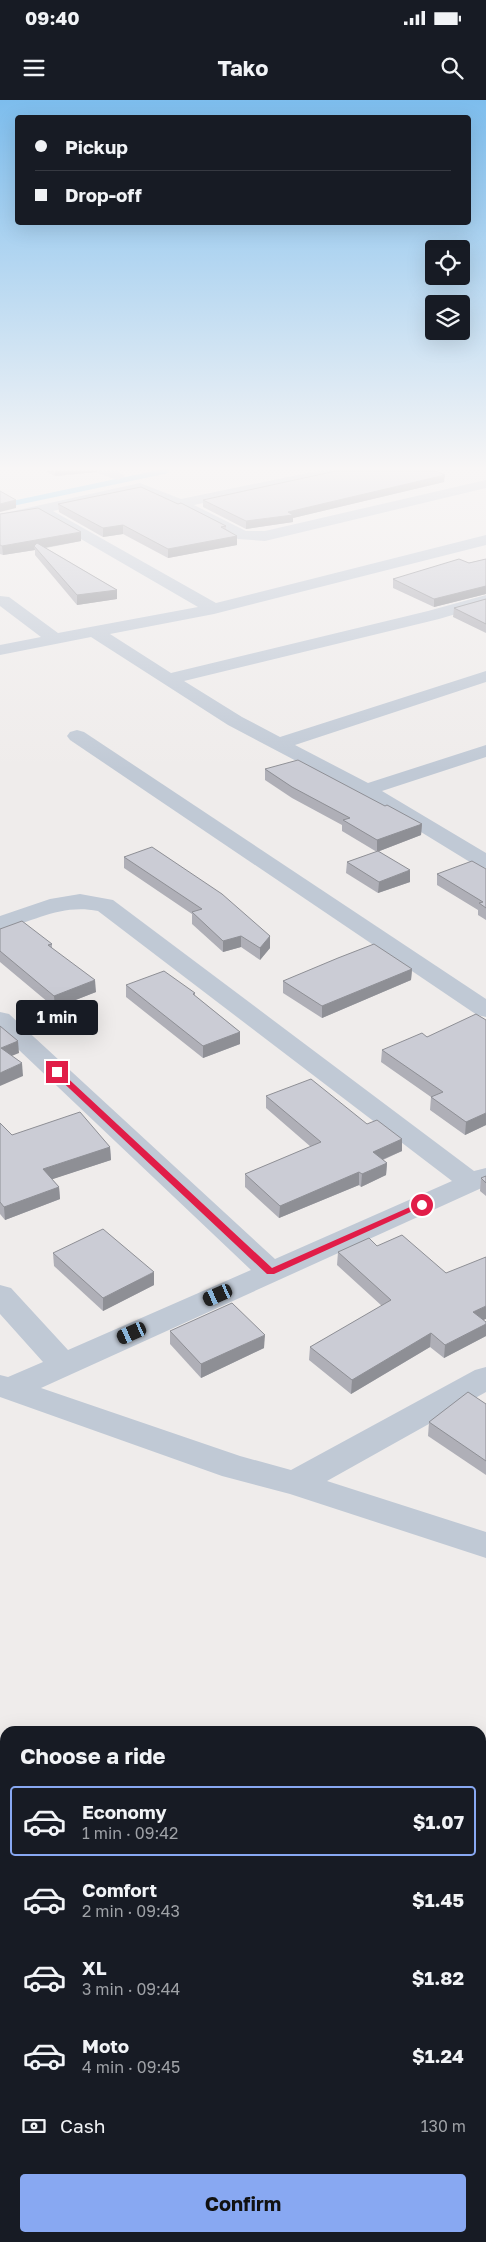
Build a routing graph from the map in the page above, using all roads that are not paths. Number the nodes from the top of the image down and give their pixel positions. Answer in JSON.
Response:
{"nodes":[{"id":1,"x":148,"y":571,"type":"edge"},
{"id":2,"x":364,"y":571,"type":"edge"},
{"id":3,"x":1,"y":600,"type":"edge"},
{"id":4,"x":486,"y":600,"type":"edge"},
{"id":5,"x":214,"y":609,"type":"junction"},
{"id":6,"x":95,"y":632,"type":"junction"},
{"id":7,"x":55,"y":638,"type":"junction"},
{"id":8,"x":0,"y":650,"type":"edge"},
{"id":9,"x":486,"y":676,"type":"edge"},
{"id":10,"x":168,"y":679,"type":"junction"},
{"id":11,"x":77,"y":736,"type":"dead end"},
{"id":12,"x":279,"y":744,"type":"junction"},
{"id":13,"x":486,"y":751,"type":"edge"},
{"id":14,"x":366,"y":790,"type":"junction"},
{"id":15,"x":482,"y":856,"type":"edge"},
{"id":16,"x":0,"y":923,"type":"edge"},
{"id":17,"x":486,"y":1010,"type":"edge"},
{"id":18,"x":0,"y":1019,"type":"edge"},
{"id":19,"x":479,"y":1179,"type":"edge"},
{"id":20,"x":270,"y":1272,"type":"junction"},
{"id":21,"x":0,"y":1295,"type":"edge"},
{"id":22,"x":62,"y":1364,"type":"junction"},
{"id":23,"x":486,"y":1378,"type":"edge"},
{"id":24,"x":5,"y":1387,"type":"edge"},
{"id":25,"x":295,"y":1483,"type":"junction"},
{"id":26,"x":486,"y":1546,"type":"edge"}],
"edges":[{"from":1,"to":5,"type":"street"},
{"from":2,"to":5,"type":"street"},
{"from":3,"to":7,"type":"street"},
{"from":4,"to":10,"type":"street"},
{"from":5,"to":6,"type":"street"},
{"from":6,"to":7,"type":"street"},
{"from":6,"to":10,"type":"street"},
{"from":7,"to":8,"type":"street"},
{"from":9,"to":12,"type":"street"},
{"from":10,"to":12,"type":"street"},
{"from":11,"to":17,"type":"street"},
{"from":12,"to":14,"type":"street"},
{"from":13,"to":14,"type":"street"},
{"from":14,"to":15,"type":"street"},
{"from":16,"to":19,"type":"street"},
{"from":18,"to":20,"type":"street"},
{"from":19,"to":20,"type":"street"},
{"from":20,"to":22,"type":"street"},
{"from":21,"to":22,"type":"street"},
{"from":22,"to":24,"type":"street"},
{"from":23,"to":25,"type":"street"},
{"from":24,"to":25,"type":"street"},
{"from":25,"to":26,"type":"street"}]}
